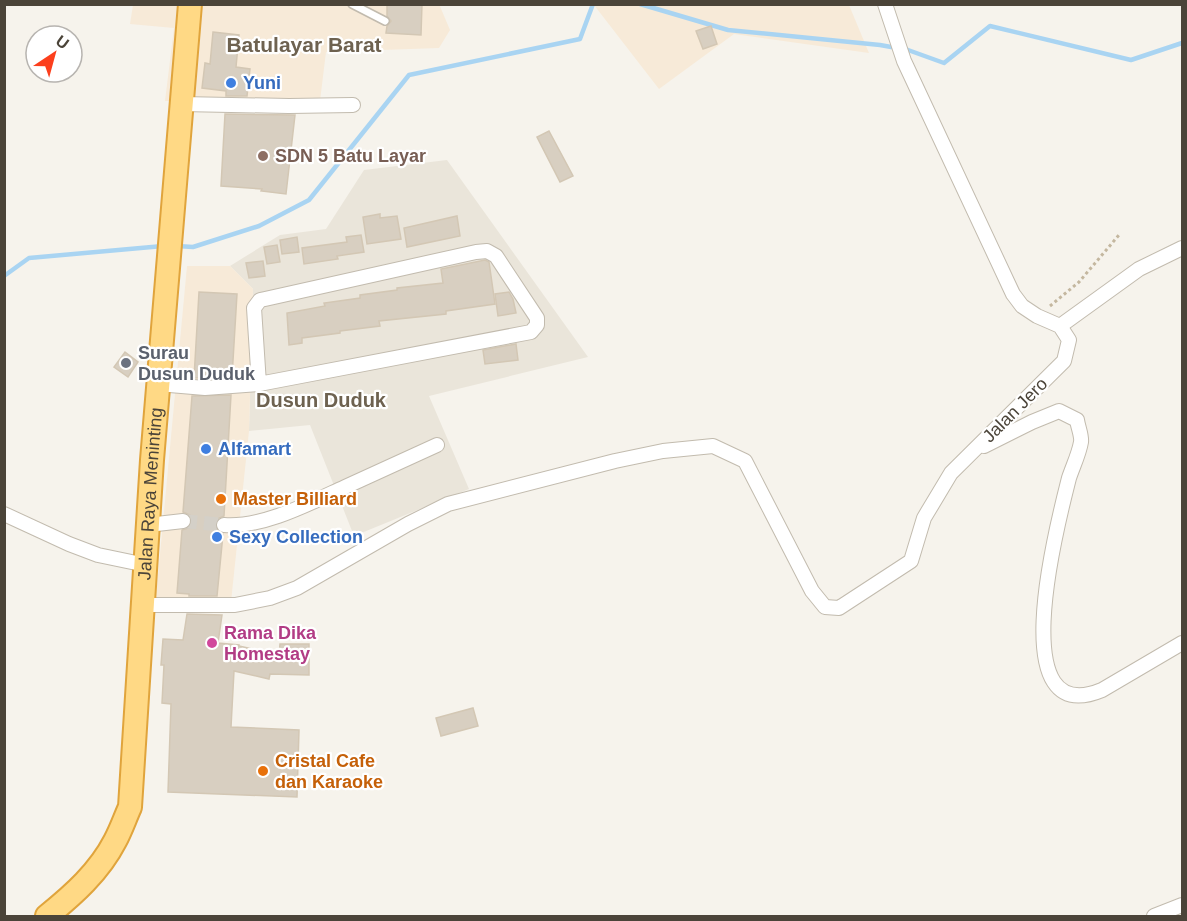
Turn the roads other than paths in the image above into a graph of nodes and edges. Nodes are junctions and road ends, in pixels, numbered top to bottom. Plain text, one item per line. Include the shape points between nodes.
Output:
1 (190, 4) edge
2 (352, 4) edge
3 (885, 4) edge
4 (385, 21) dead end
5 (181, 104) junction
6 (353, 105) dead end
7 (1182, 248) edge
8 (1060, 326) junction
9 (158, 384) junction
10 (259, 384) junction
11 (437, 445) dead end
12 (973, 451) junction
13 (4, 514) edge
14 (183, 521) tunnel mouth
15 (148, 525) junction
16 (224, 525) tunnel mouth
17 (146, 565) junction
18 (142, 604) junction
19 (1182, 643) edge
20 (1182, 905) edge
21 (47, 916) edge
22 (1154, 916) edge

1 - 5 highway, Jalan Raya Meninting
2 - 4 lane
3 - 8 street via 904,61 1013,294 1022,306
5 - 6 street
5 - 9 highway, Jalan Raya Meninting
7 - 8 street via 1139,269
8 - 12 street, Jalan Jero via 1069,340 1064,361
9 - 10 street via 205,388
9 - 15 highway, Jalan Raya Meninting
10 - 10 street via 531,332 537,318 496,256 487,251 260,300 254,308
11 - 16 street via 288,511 261,521
12 - 18 street via 951,473 924,518 911,561 839,608 825,607 812,591 745,461 713,446 615,461 448,504 297,588 270,598 235,605
12 - 19 street, Jalan Jero via 1059,411 1077,420 1081,441 1057,527 1045,596 1045,663 1053,683 1066,693 1089,696
13 - 17 street via 98,555
14 - 15 street
15 - 17 highway, Jalan Raya Meninting
17 - 18 highway, Jalan Raya Meninting
18 - 21 highway, Jalan Raya Meninting via 130,807 116,841 95,872
20 - 22 street

